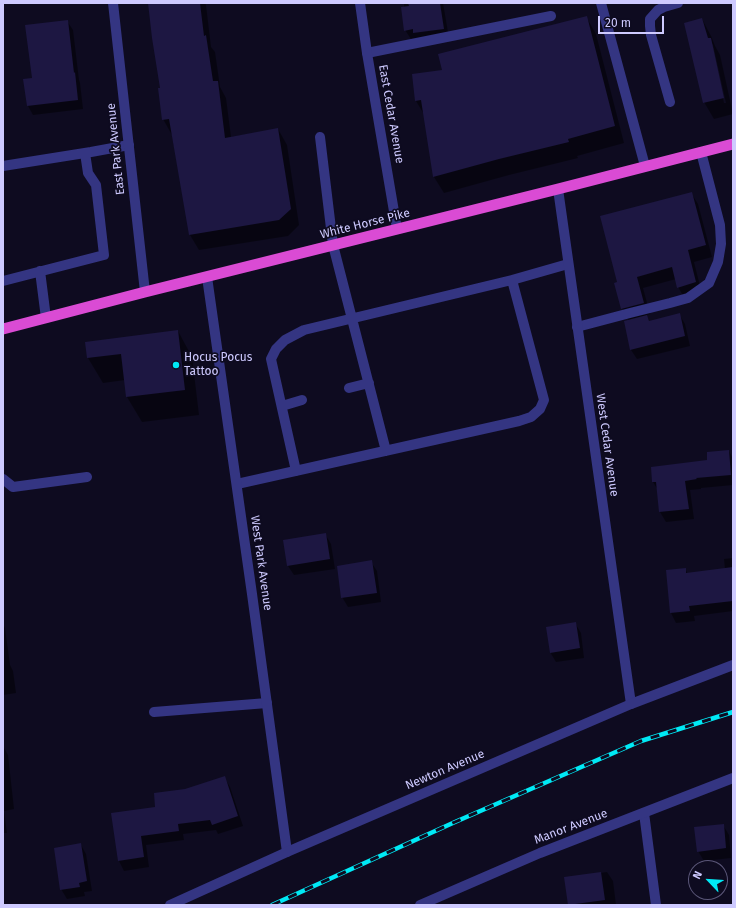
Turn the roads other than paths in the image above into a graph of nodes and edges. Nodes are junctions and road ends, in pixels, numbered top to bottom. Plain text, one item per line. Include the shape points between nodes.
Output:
1 (113, 3) edge
2 (360, 3) edge
3 (601, 3) edge
4 (678, 3) edge
5 (551, 16) dead end
6 (367, 53) junction
7 (670, 102) dead end
8 (320, 137) dead end
9 (733, 144) edge
10 (128, 145) junction
11 (701, 152) junction
12 (85, 153) junction
13 (3, 166) edge
14 (645, 166) junction
15 (558, 189) junction
16 (397, 229) junction
17 (333, 245) junction
18 (568, 264) junction
19 (40, 271) junction
20 (207, 277) junction
21 (512, 280) junction
22 (3, 281) edge
23 (145, 292) junction
24 (46, 318) junction
25 (353, 319) junction
26 (578, 327) junction
27 (3, 329) edge
28 (369, 383) junction
29 (349, 388) dead end
30 (302, 400) dead end
31 (282, 406) junction
32 (386, 451) junction
33 (296, 471) junction
34 (87, 477) dead end
35 (3, 479) edge
36 (237, 484) junction
37 (733, 665) edge
38 (267, 703) junction
39 (631, 704) junction
40 (154, 712) dead end
41 (733, 778) edge
42 (644, 813) junction
43 (287, 852) junction
44 (170, 905) edge
45 (420, 905) edge
46 (656, 905) edge

1 - 10 street, East Park Avenue
2 - 6 street, East Cedar Avenue
3 - 14 street
4 - 7 street via 658,10 650,19 651,35
5 - 6 street
6 - 16 street, East Cedar Avenue
8 - 17 street
9 - 11 highway, White Horse Pike
10 - 12 street
10 - 23 street, East Park Avenue
11 - 14 highway, White Horse Pike
11 - 26 street via 720,224 721,244 718,262 709,283 688,298
12 - 13 street
12 - 19 street via 88,173 96,185 104,255
14 - 15 highway, White Horse Pike
15 - 16 highway, White Horse Pike
15 - 18 street, West Cedar Avenue
16 - 17 highway, White Horse Pike
17 - 20 highway, White Horse Pike
17 - 25 street
18 - 21 street
18 - 26 street, West Cedar Avenue
19 - 22 street
19 - 24 street
20 - 23 highway, White Horse Pike
20 - 36 street, West Park Avenue
21 - 25 street
21 - 32 street via 544,400 540,410 520,421
23 - 24 highway, White Horse Pike
24 - 27 highway, White Horse Pike
25 - 28 street
25 - 31 street via 304,330 285,340 276,349 271,359
26 - 39 street, West Cedar Avenue
28 - 29 street
28 - 32 street
30 - 31 street
31 - 33 street
32 - 33 street
33 - 36 street
34 - 35 street via 12,488
36 - 38 street, West Park Avenue
37 - 39 street, Newton Avenue
38 - 40 street
38 - 43 street, West Park Avenue
39 - 43 street, Newton Avenue
41 - 42 street, Manor Avenue
42 - 45 street, Manor Avenue via 540,853
42 - 46 street
43 - 44 street, Newton Avenue

